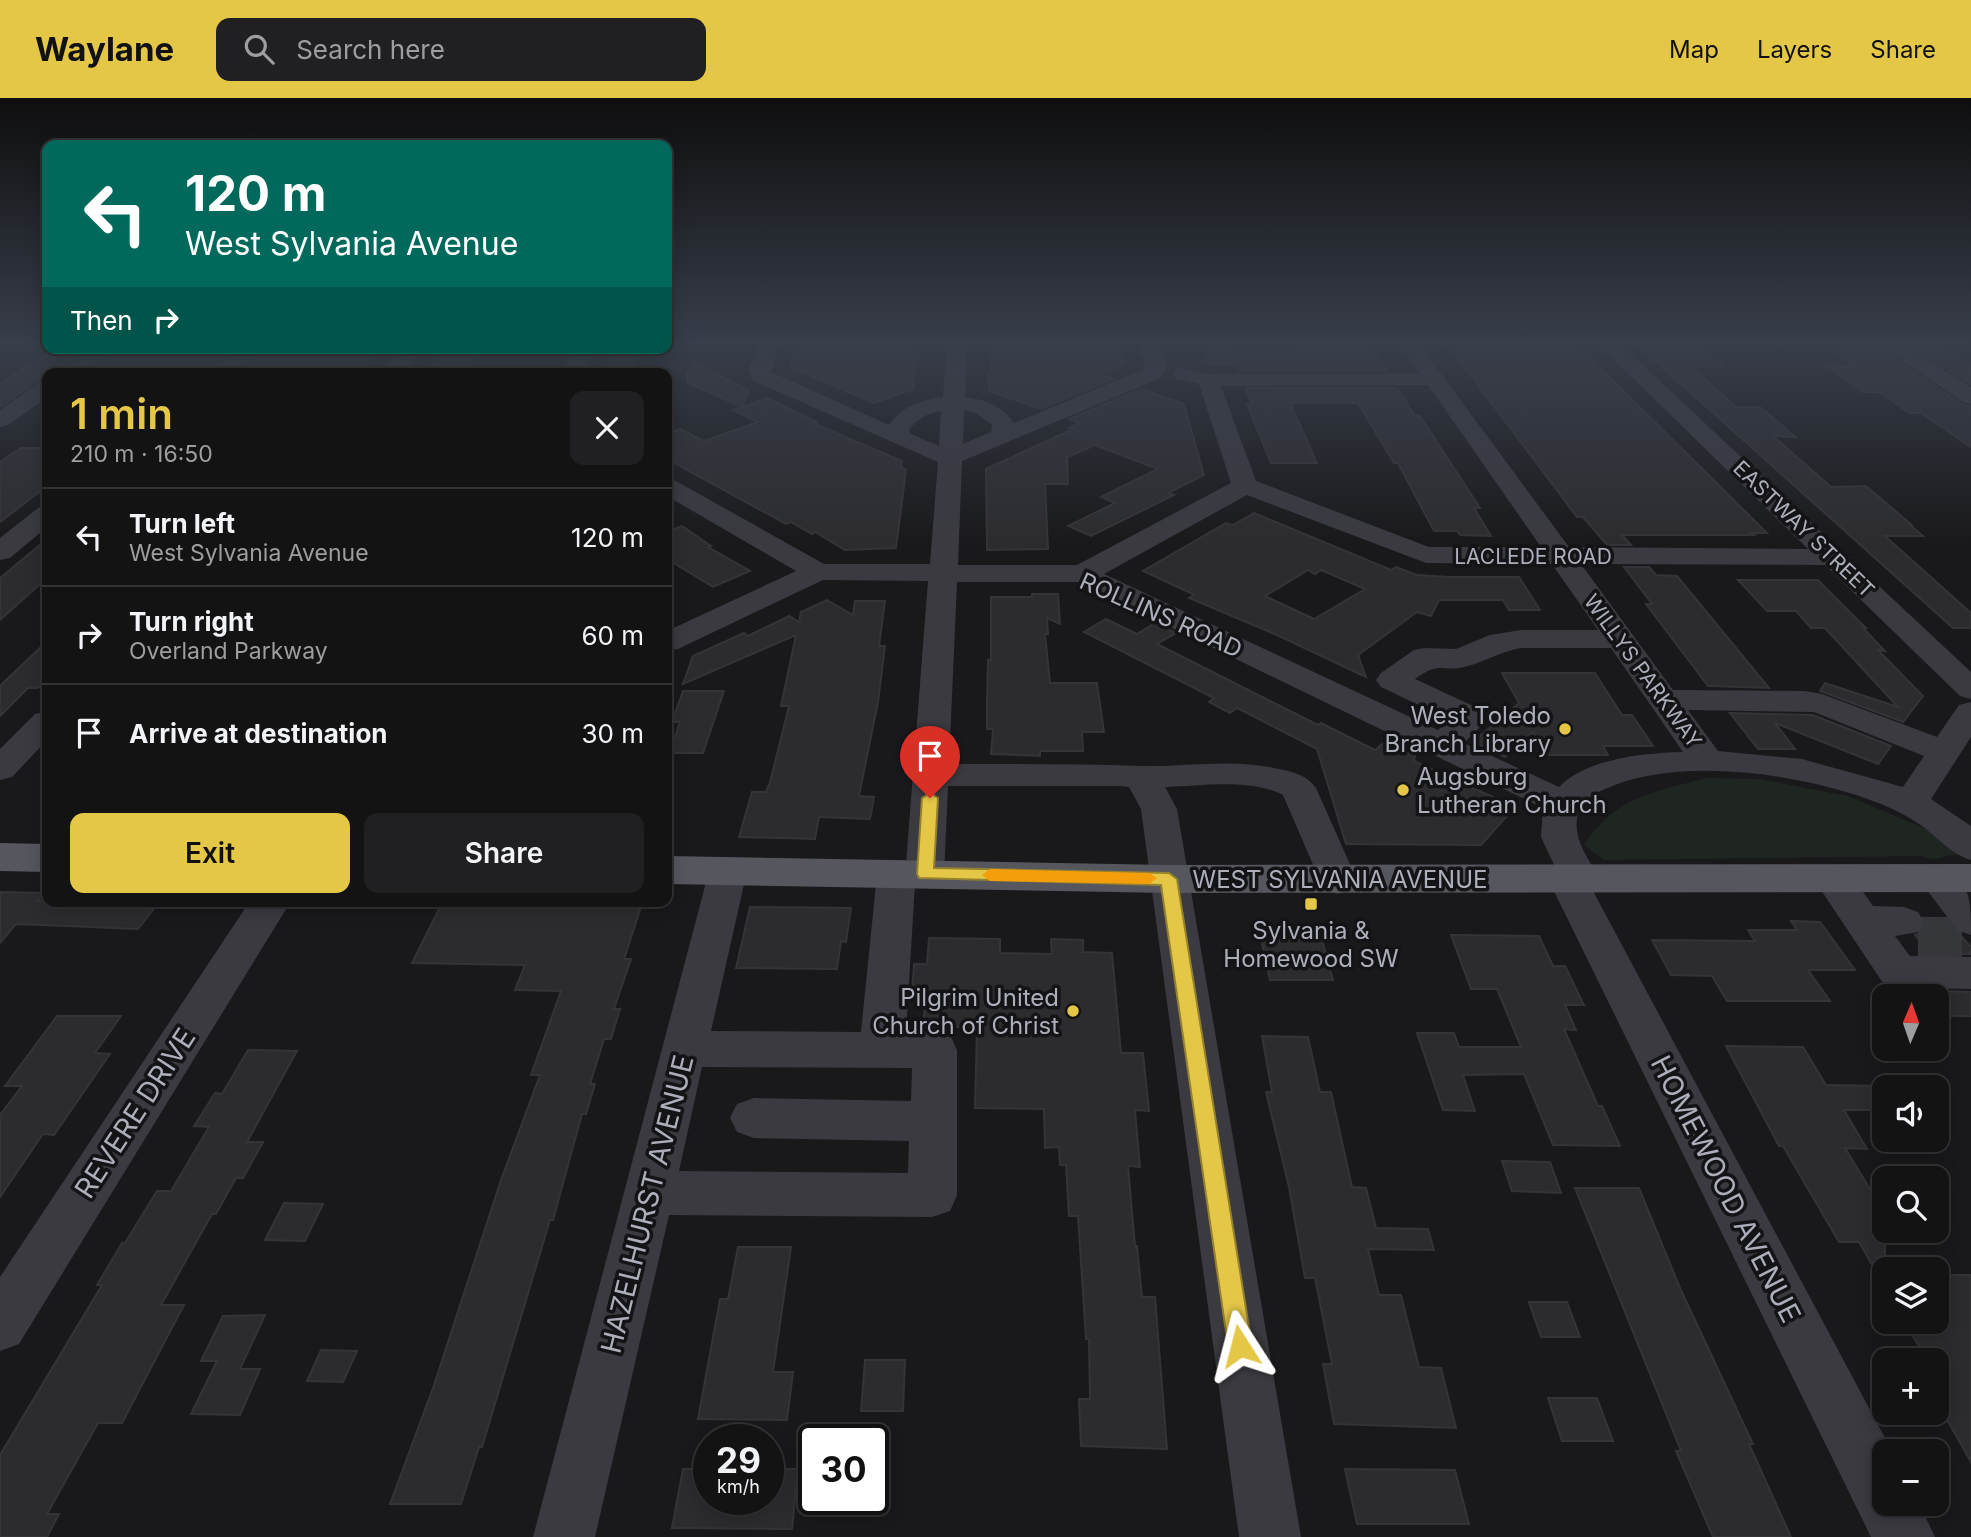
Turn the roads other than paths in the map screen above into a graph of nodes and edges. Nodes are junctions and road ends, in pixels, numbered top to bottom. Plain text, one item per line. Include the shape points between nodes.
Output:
1 (17, 408) edge
2 (834, 408) edge
3 (924, 408) edge
4 (954, 408) edge
5 (981, 408) edge
6 (1068, 408) edge
7 (1217, 408) edge
8 (1454, 408) edge
9 (1676, 408) edge
10 (0, 420) edge
11 (901, 438) junction
12 (1001, 438) junction
13 (949, 458) junction
14 (1245, 486) junction
15 (672, 489) edge
16 (42, 518) edge
17 (0, 552) edge
18 (1560, 556) junction
19 (1833, 557) junction
20 (818, 572) junction
21 (944, 573) junction
22 (1082, 575) junction
23 (1620, 639) junction
24 (672, 640) edge
25 (1971, 689) edge
26 (1663, 699) junction
27 (1971, 712) edge
28 (42, 726) edge
29 (1440, 746) junction
30 (1950, 760) edge
31 (1708, 762) junction
32 (0, 769) edge
33 (931, 775) junction
34 (1141, 777) junction
35 (1562, 803) junction
36 (1910, 803) junction
37 (1971, 847) edge
38 (0, 857) edge
39 (42, 858) edge
40 (672, 870) edge
41 (728, 871) junction
42 (910, 874) junction
43 (1832, 878) junction
44 (1954, 878) edge
45 (1169, 879) junction
46 (1574, 879) junction
47 (1338, 880) junction
48 (267, 907) edge
49 (1936, 933) edge
50 (686, 1049) junction
51 (882, 1050) junction
52 (754, 1118) dead end
53 (934, 1121) junction
54 (649, 1193) junction
55 (0, 1325) edge
56 (1872, 1474) edge
57 (1893, 1516) edge
58 (564, 1537) edge
59 (1270, 1537) edge
60 (1904, 1537) edge

1 - 10 street
2 - 11 street
3 - 11 street via 905,416 897,430
4 - 13 street
5 - 12 street via 997,414 1004,425
6 - 12 street
7 - 14 street
8 - 18 street, WILLYS PARKWAY
9 - 19 street, EASTWAY STREET
11 - 13 street
12 - 13 street
13 - 21 street
14 - 18 street, LACLEDE ROAD via 1426,555
14 - 22 street
15 - 20 street, ROLLINS ROAD
16 - 17 street
18 - 19 street, LACLEDE ROAD
18 - 23 street, WILLYS PARKWAY
19 - 25 street, EASTWAY STREET
20 - 21 street, ROLLINS ROAD
20 - 24 street
21 - 22 street, ROLLINS ROAD
21 - 33 street
22 - 29 street, ROLLINS ROAD
23 - 26 street, WILLYS PARKWAY
23 - 29 street via 1521,639 1460,659 1425,657 1392,680 1472,718
26 - 30 street via 1822,704
26 - 31 street, WILLYS PARKWAY
27 - 30 street
28 - 32 street
29 - 35 street, ROLLINS ROAD
30 - 36 street
31 - 35 street via 1600,776 1575,788
31 - 36 street via 1801,770
33 - 34 street
33 - 42 street
34 - 45 street via 1159,809
34 - 47 street via 1238,775 1289,780 1298,788
35 - 46 street, HOMEWOOD AVENUE via 1558,830
36 - 37 street via 1930,813
38 - 39 main road
40 - 41 main road, WEST SYLVANIA AVENUE
41 - 42 main road, WEST SYLVANIA AVENUE
41 - 50 street, HAZELHURST AVENUE
42 - 45 main road, WEST SYLVANIA AVENUE
42 - 51 street
43 - 44 main road, WEST SYLVANIA AVENUE
43 - 46 main road, WEST SYLVANIA AVENUE
43 - 49 street
44 - 49 street
45 - 47 main road, WEST SYLVANIA AVENUE
45 - 59 street
46 - 47 main road, WEST SYLVANIA AVENUE
46 - 56 street, HOMEWOOD AVENUE
48 - 55 street, REVERE DRIVE
50 - 51 street
50 - 54 street, HAZELHURST AVENUE
51 - 53 street via 935,1050
52 - 53 street
53 - 54 street via 932,1195
54 - 58 street, HAZELHURST AVENUE
57 - 60 street, HOMEWOOD AVENUE

